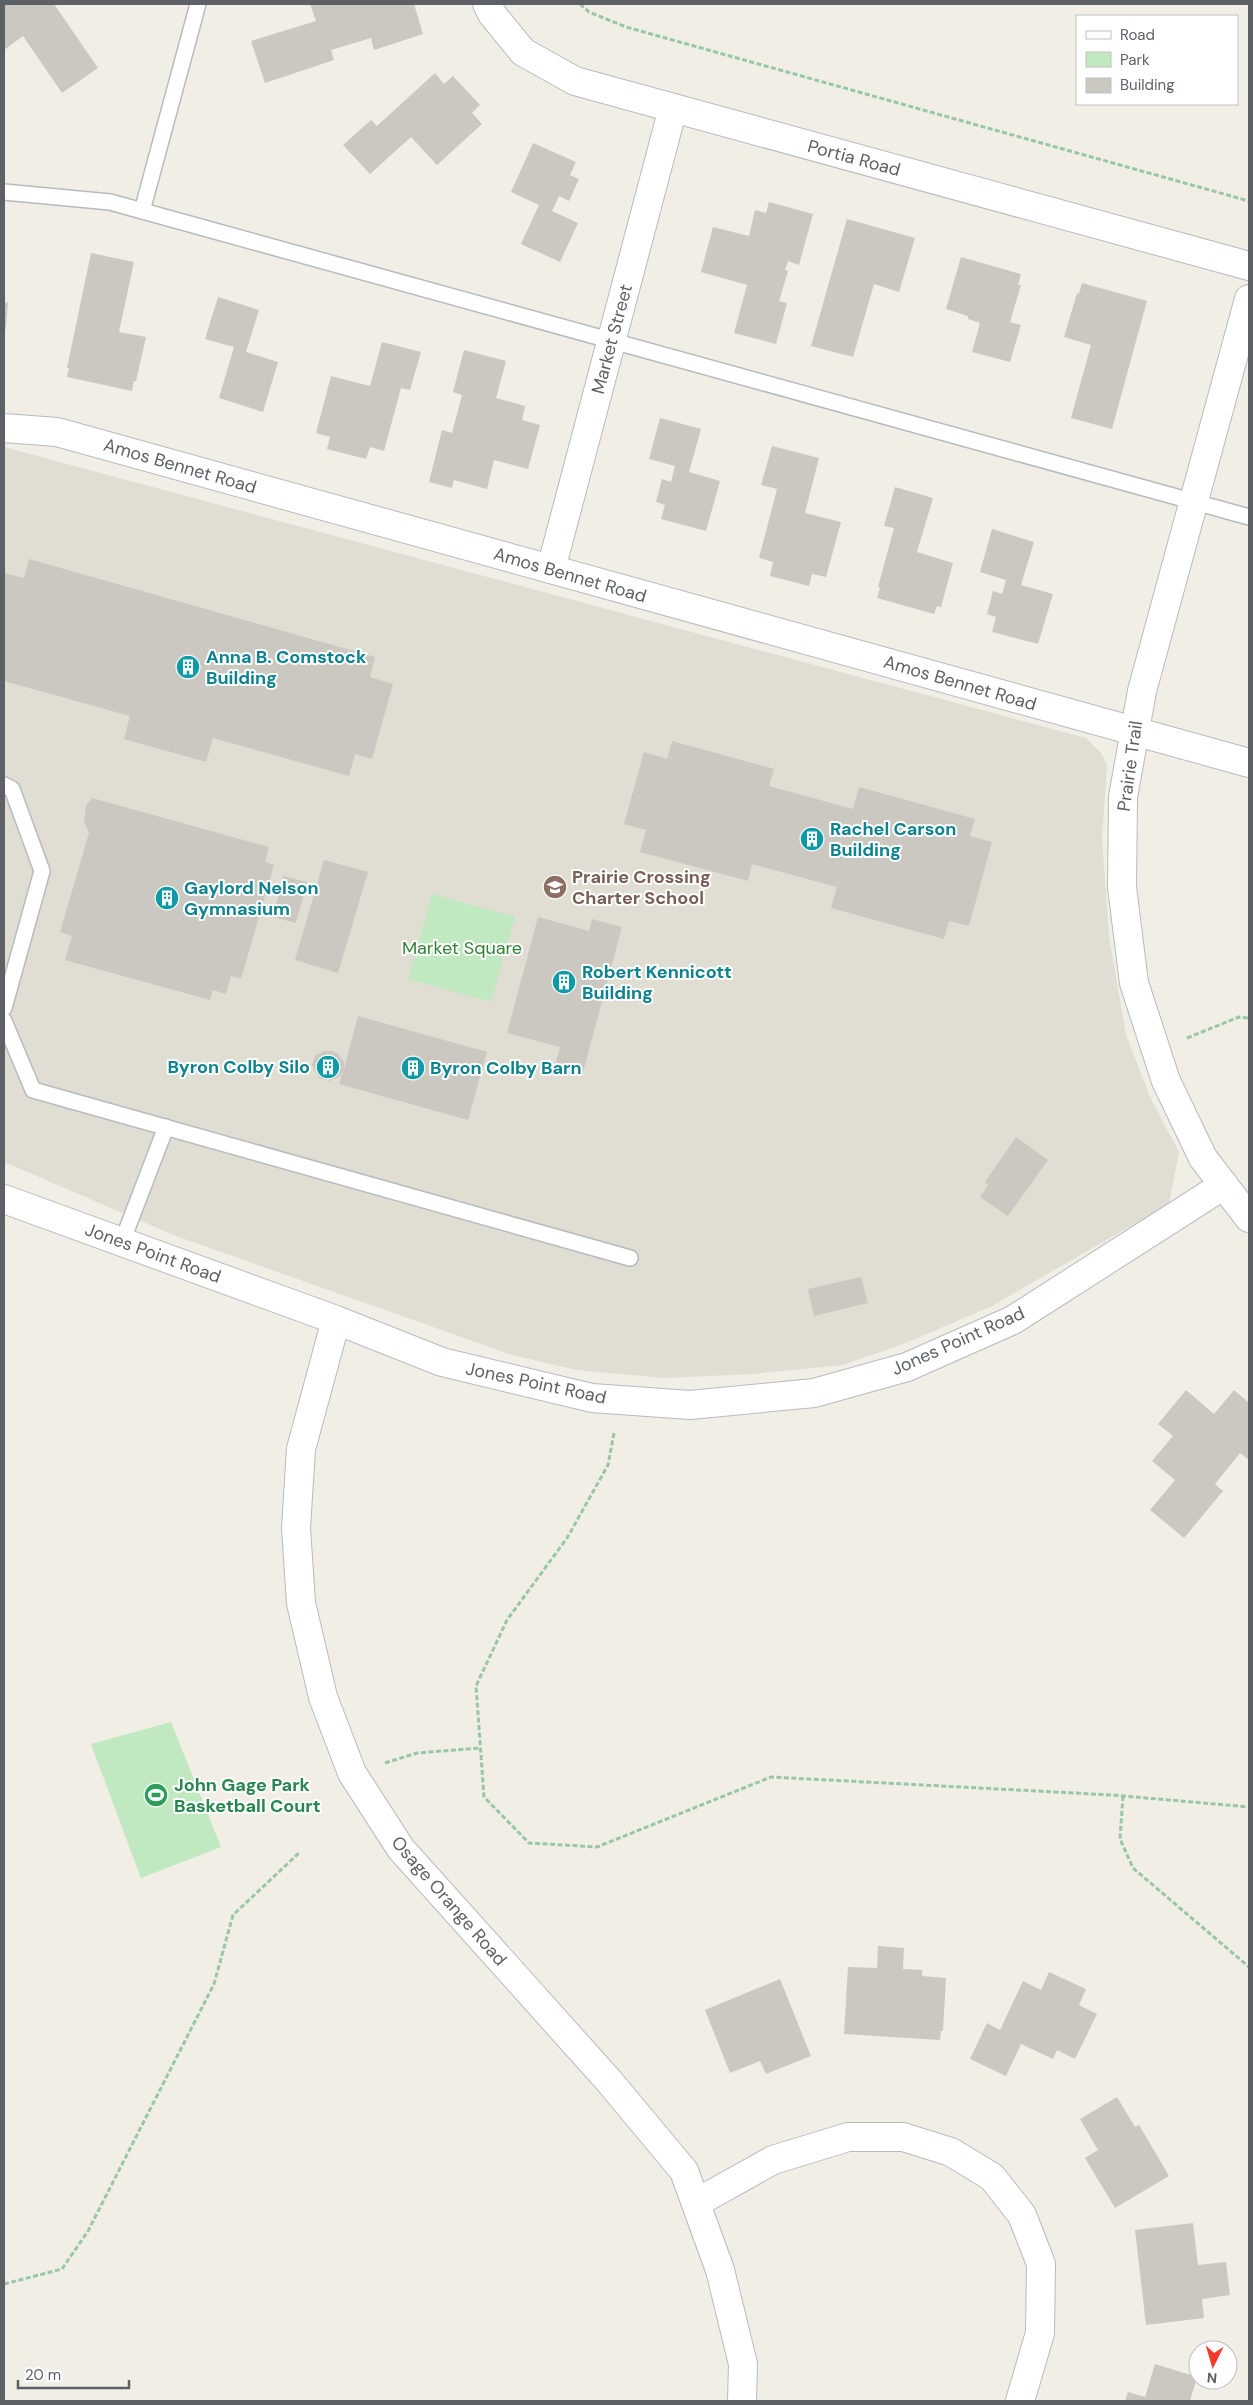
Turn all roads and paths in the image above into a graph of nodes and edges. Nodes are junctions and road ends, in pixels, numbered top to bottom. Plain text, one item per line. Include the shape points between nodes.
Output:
1 (198, 4) edge
2 (487, 4) edge
3 (580, 4) edge
4 (673, 108) junction
5 (4, 192) edge
6 (1249, 201) edge
7 (142, 211) junction
8 (1249, 266) edge
9 (1249, 299) edge
10 (612, 339) junction
11 (4, 428) edge
12 (1194, 502) junction
13 (1249, 517) edge
14 (551, 569) junction
15 (1135, 731) junction
16 (1249, 763) edge
17 (4, 785) edge
18 (4, 1008) edge
19 (1249, 1018) edge
20 (4, 1021) edge
21 (1156, 1051) junction
22 (166, 1127) junction
23 (1224, 1185) junction
24 (4, 1199) edge
25 (1249, 1218) edge
26 (122, 1242) junction
27 (630, 1258) dead end
28 (336, 1320) junction
29 (619, 1400) junction
30 (480, 1748) junction
31 (352, 1773) junction
32 (1124, 1796) junction
33 (1249, 1806) edge
34 (300, 1852) dead end
35 (1249, 1967) edge
36 (696, 2203) junction
37 (4, 2284) edge
38 (742, 2401) edge
39 (1020, 2401) edge

1 - 7 lane
2 - 4 street, Portia Road via 524,52 575,81
3 - 6 path via 589,12 626,27
4 - 8 street, Portia Road
4 - 10 street, Market Street
5 - 7 lane via 110,202
7 - 10 lane
9 - 12 street, Prairie Trail
10 - 12 lane
10 - 14 street, Market Street
11 - 14 street, Amos Bennet Road via 57,432
12 - 13 lane
12 - 15 street, Prairie Trail via 1142,691
14 - 15 street, Amos Bennet Road
15 - 16 street, Amos Bennet Road
15 - 21 street, Prairie Trail via 1123,797 1122,887 1134,983
17 - 18 lane via 12,789 42,871
19 - 21 path via 1239,1017
20 - 22 lane via 32,1090
21 - 23 street, Prairie Trail via 1166,1082 1203,1158
22 - 26 lane
22 - 27 lane
23 - 25 street, Prairie Trail
23 - 29 street, Jones Point Road via 1013,1320 907,1367 814,1393 690,1405
24 - 26 street, Jones Point Road
26 - 28 street, Jones Point Road
28 - 29 street, Jones Point Road via 442,1362 592,1398
28 - 31 street, Osage Orange Road via 301,1449 296,1528 301,1603 323,1697
29 - 30 path via 608,1465 567,1538 507,1620 476,1686
30 - 31 path via 417,1753
30 - 32 path via 484,1797 529,1843 596,1847 771,1777
31 - 36 street, Osage Orange Road via 401,1849 609,2081 684,2171
32 - 33 path
32 - 35 path via 1120,1839 1133,1868
34 - 37 path via 233,1914 214,1984 88,2231 62,2269
36 - 38 street, Osage Orange Road via 720,2270 743,2364
36 - 39 street via 773,2160 848,2136 903,2137 952,2152 992,2177 1022,2215 1041,2264 1040,2333

